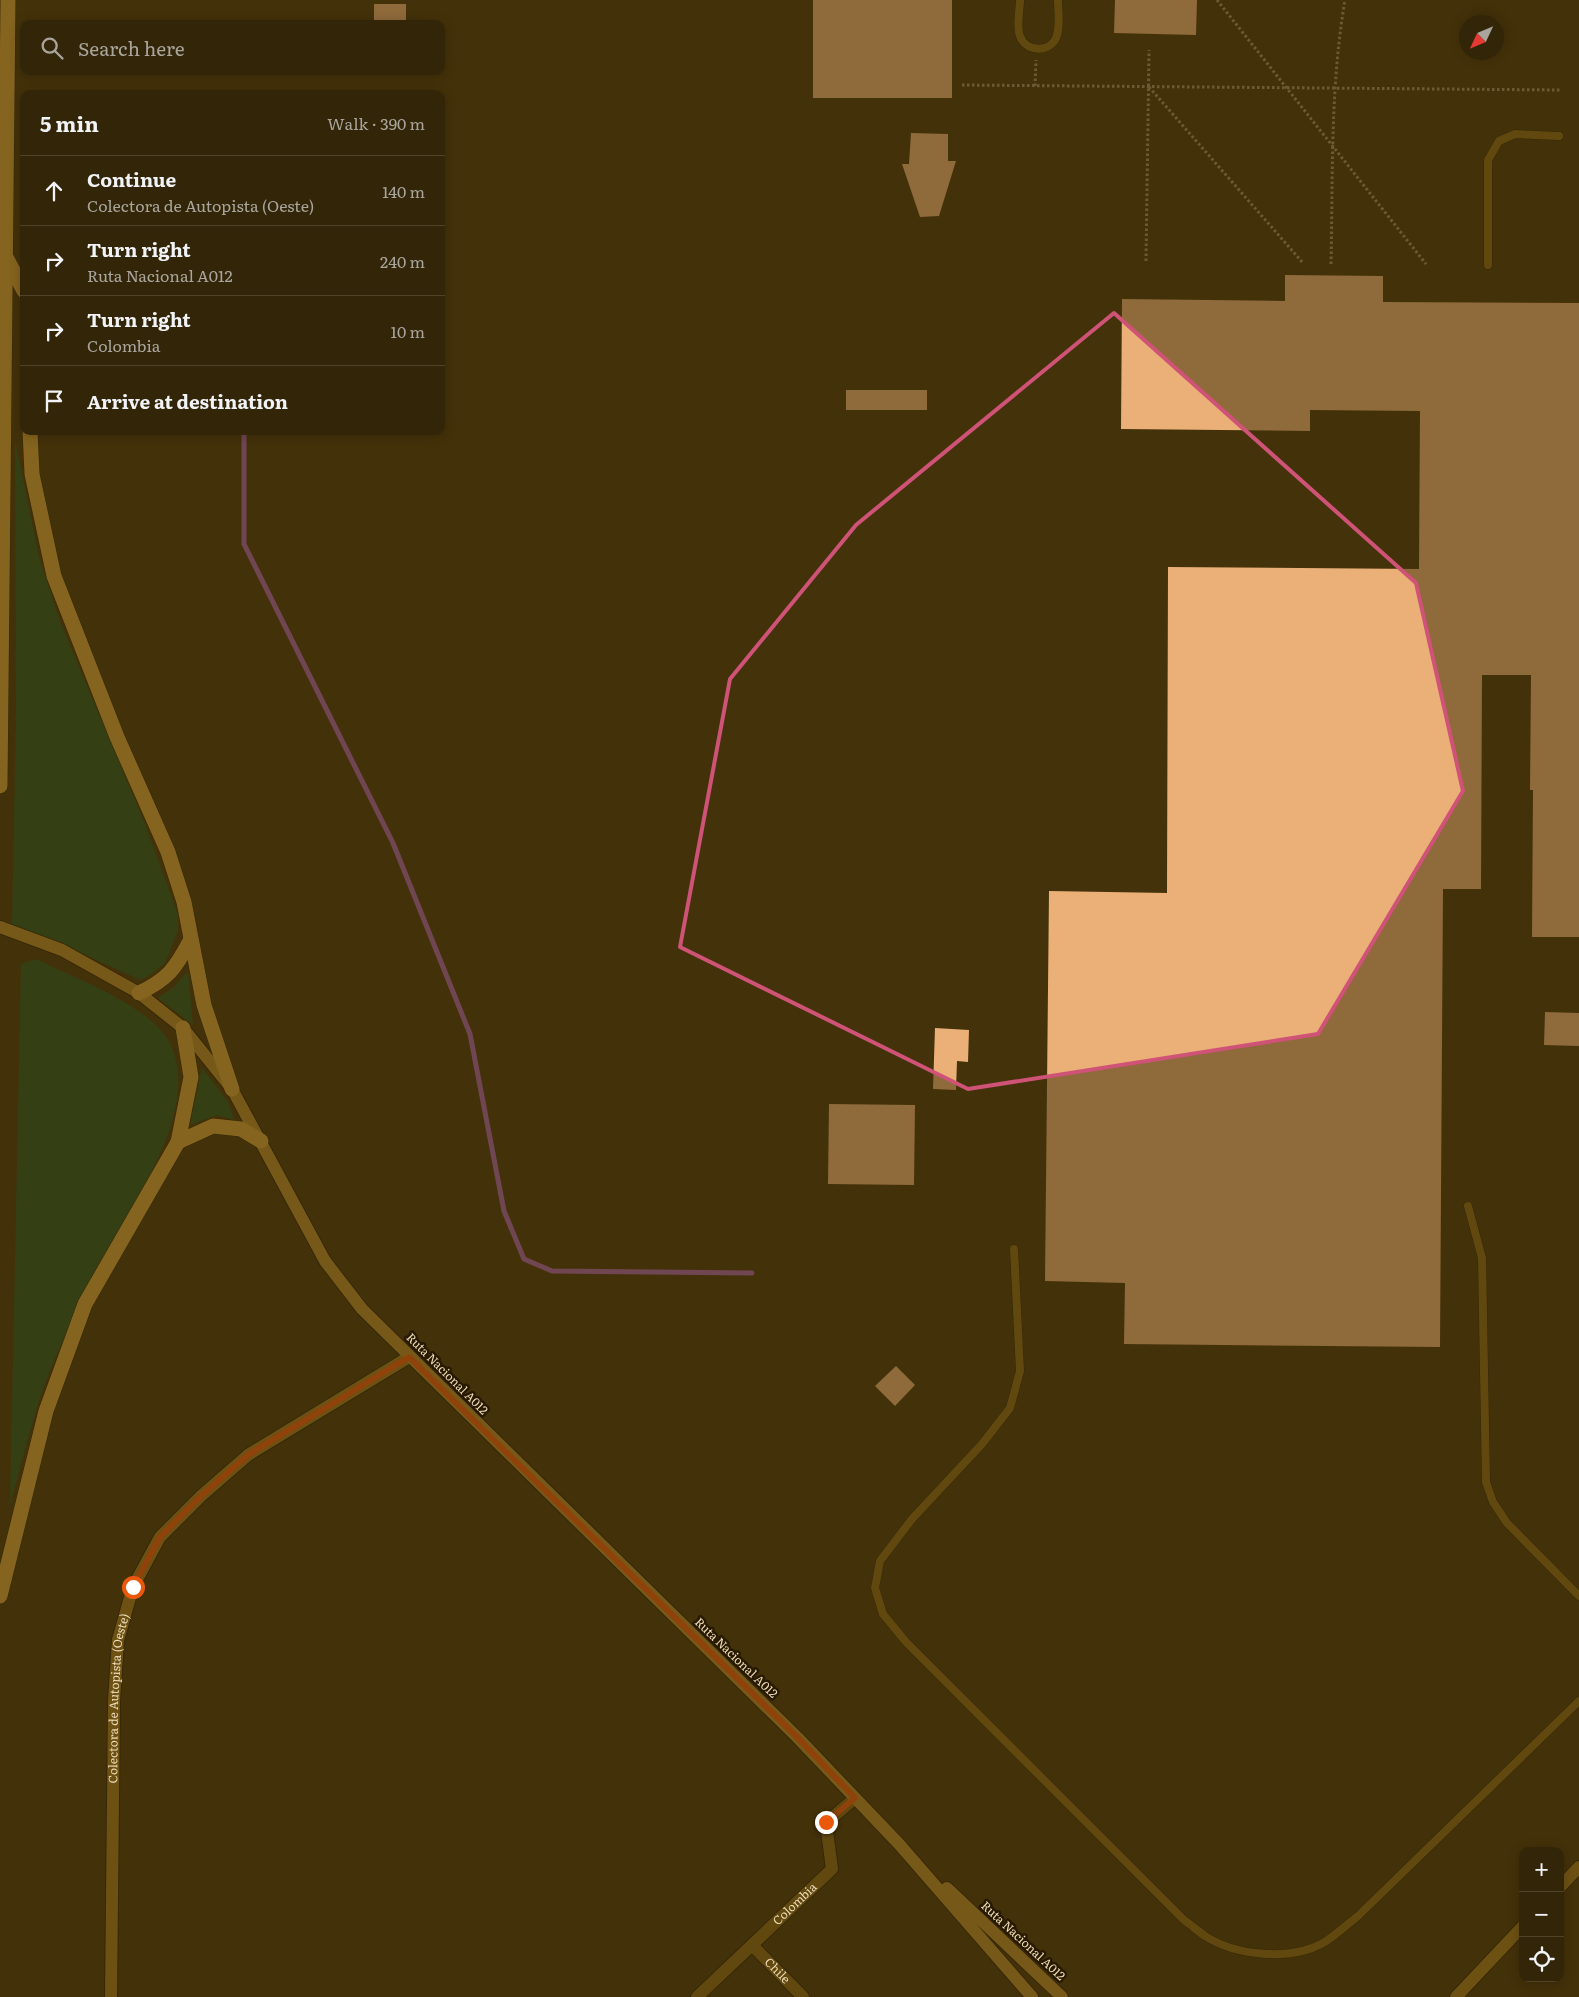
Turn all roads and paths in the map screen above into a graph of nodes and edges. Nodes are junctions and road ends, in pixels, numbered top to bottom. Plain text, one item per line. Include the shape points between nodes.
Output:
1 (8, 0) edge
2 (1020, 0) edge
3 (1058, 0) edge
4 (1217, 0) edge
5 (1344, 0) edge
6 (1036, 49) junction
7 (1149, 50) dead end
8 (962, 85) dead end
9 (1034, 86) junction
10 (1149, 86) junction
11 (1286, 88) junction
12 (1335, 88) junction
13 (1560, 90) dead end
14 (1560, 136) dead end
15 (1333, 148) junction
16 (5, 257) junction
17 (1146, 261) dead end
18 (1302, 263) dead end
19 (1331, 264) dead end
20 (1426, 264) dead end
21 (1488, 265) dead end
22 (20, 284) edge
23 (30, 435) edge
24 (0, 786) edge
25 (0, 927) edge
26 (190, 941) junction
27 (139, 993) junction
28 (183, 1028) junction
29 (232, 1089) junction
30 (261, 1141) junction
31 (178, 1142) junction
32 (1468, 1206) dead end
33 (1014, 1249) dead end
34 (409, 1357) junction
35 (0, 1596) edge
36 (1579, 1596) edge
37 (1579, 1700) edge
38 (855, 1798) junction
39 (899, 1844) junction
40 (1579, 1867) edge
41 (1564, 1883) edge
42 (1519, 1930) edge
43 (752, 1944) junction
44 (111, 1997) edge
45 (697, 1997) edge
46 (803, 1997) edge
47 (1032, 1997) edge
48 (1062, 1997) edge
49 (1456, 1997) edge

1 - 16 highway
2 - 6 lane via 1020,36 1026,45
3 - 6 lane via 1055,39 1047,47
4 - 11 path
5 - 12 path
6 - 9 path
7 - 10 path
8 - 9 path
9 - 10 path
10 - 11 path
10 - 17 path
10 - 18 path
11 - 12 path
11 - 15 path
12 - 13 path
12 - 15 path
14 - 21 lane via 1514,134 1499,141 1488,160
15 - 19 path
15 - 20 path
16 - 22 highway
16 - 24 highway
23 - 26 highway via 32,474 54,576 116,737 168,852 184,902
25 - 27 main road, Ruta Nacional A012 via 62,950
26 - 27 highway via 177,966 158,984
26 - 29 highway via 204,1006
27 - 28 main road, Ruta Nacional A012
28 - 29 main road, Ruta Nacional A012
28 - 31 highway via 191,1077
29 - 30 main road, Ruta Nacional A012
30 - 31 highway via 241,1129 213,1126
30 - 34 main road, Ruta Nacional A012 via 325,1261 362,1309
31 - 35 highway via 85,1304 46,1411
32 - 36 lane via 1482,1258 1486,1482 1493,1502 1507,1523
33 - 37 lane via 1020,1371 1010,1408 880,1561 876,1588 883,1614 906,1642 1184,1920 1206,1937 1266,1955 1295,1952 1323,1943 1357,1917
34 - 38 main road, Ruta Nacional A012 via 798,1738
34 - 44 main road, Colectora de Autopista (Oeste) via 248,1455 160,1537 133,1587 118,1640 114,1701
38 - 39 main road, Ruta Nacional A012
38 - 43 street, Colombia via 826,1822 832,1869
39 - 47 main road, Ruta Nacional A012
39 - 48 main road, Ruta Nacional A012
40 - 41 main road
42 - 49 main road
43 - 45 street, Colombia
43 - 46 street, Chile

